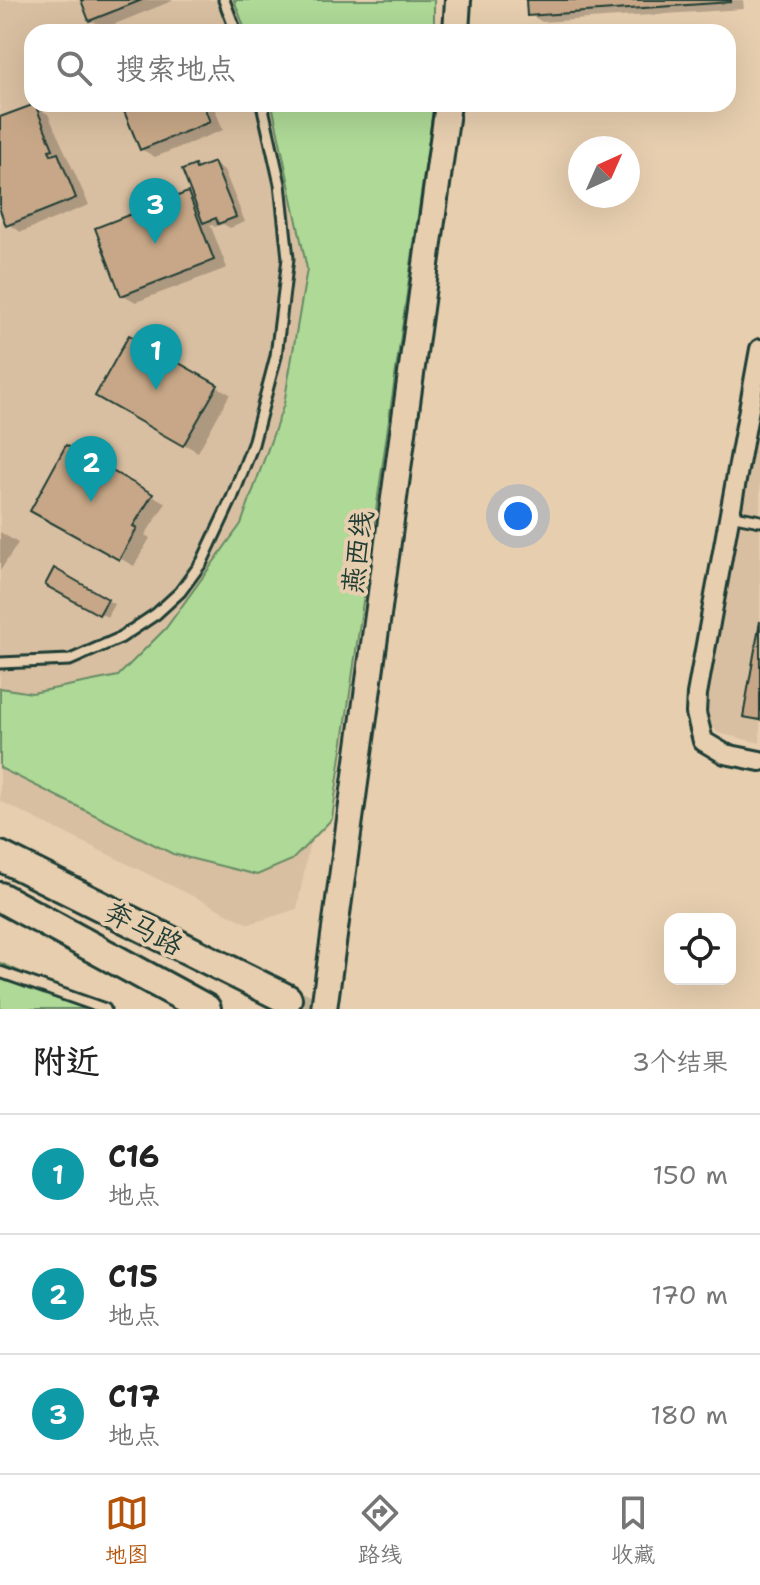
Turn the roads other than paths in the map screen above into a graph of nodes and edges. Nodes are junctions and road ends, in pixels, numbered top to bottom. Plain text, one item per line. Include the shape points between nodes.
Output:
1 (224, 0) edge
2 (458, 0) edge
3 (233, 24) edge
4 (456, 24) edge
5 (264, 112) edge
6 (447, 112) edge
7 (760, 349) edge
8 (730, 515) junction
9 (760, 521) edge
10 (0, 663) edge
11 (760, 761) edge
12 (0, 856) edge
13 (0, 897) edge
14 (0, 972) edge
15 (287, 999) tunnel mouth
16 (105, 1009) edge
17 (206, 1009) edge
18 (324, 1009) edge

1 - 3 lane
2 - 4 main road
5 - 10 lane via 280,184 288,258 283,312 253,444 202,562 180,592 120,638 70,660
6 - 18 main road, 燕西线
7 - 8 street
8 - 9 lane
8 - 11 street via 696,713 703,741 725,754
12 - 15 main road, 奔马路
13 - 17 main road, 奔马路
14 - 16 lane

